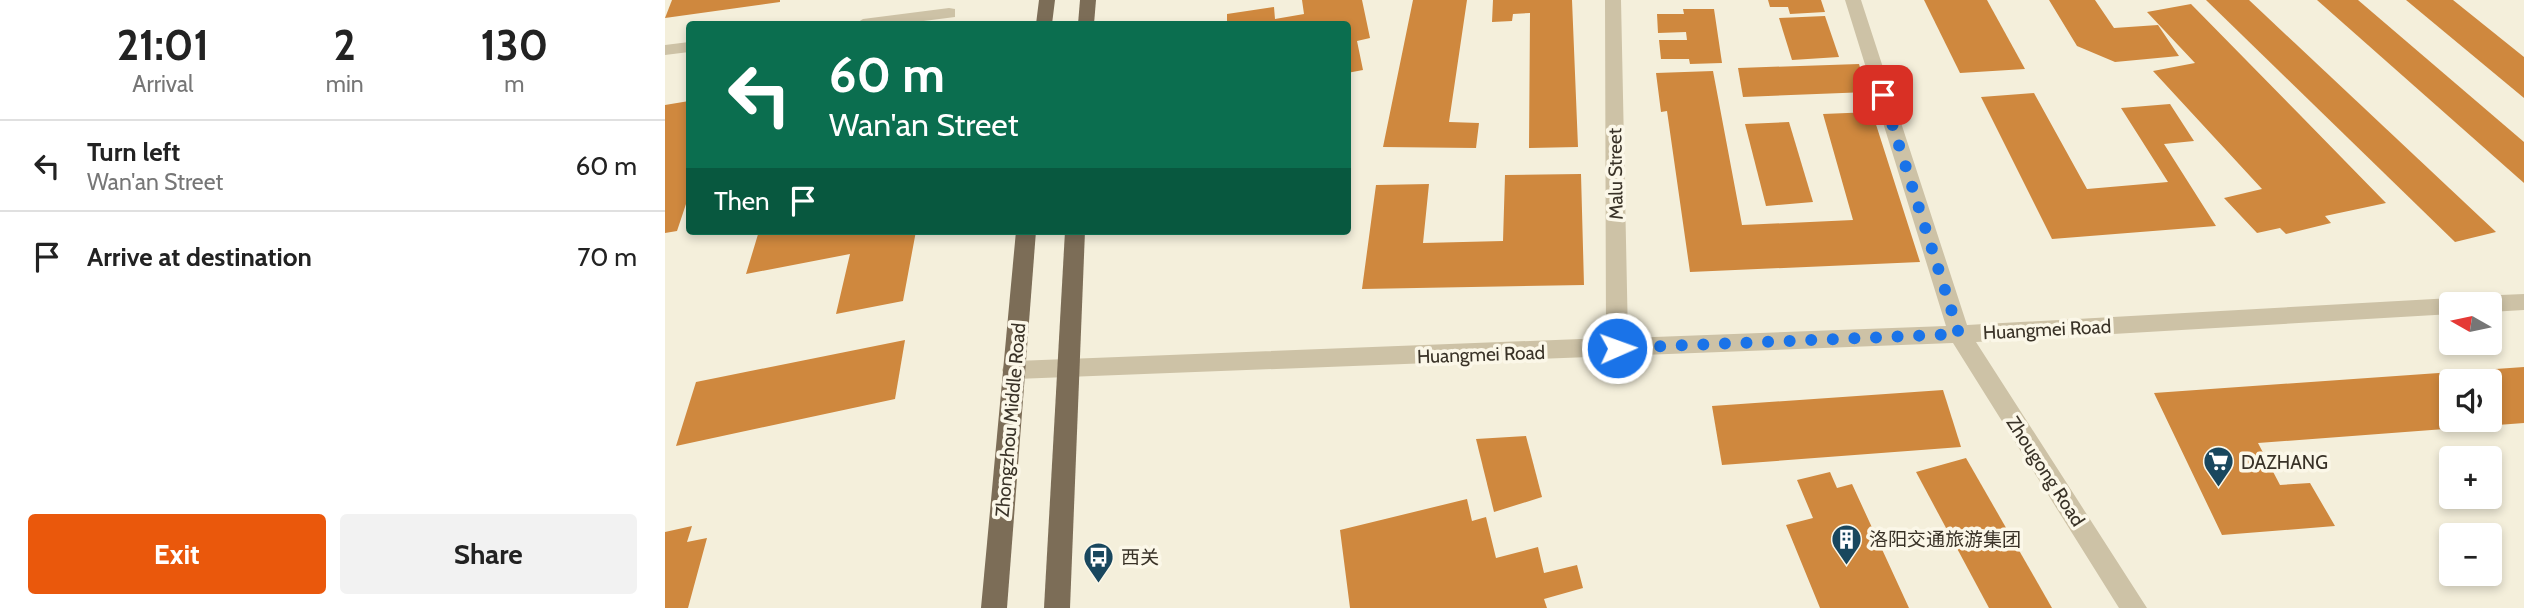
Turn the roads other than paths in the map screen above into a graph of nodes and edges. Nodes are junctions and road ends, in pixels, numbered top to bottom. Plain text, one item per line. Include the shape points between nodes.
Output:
1 (1047, 0) edge
2 (1088, 0) edge
3 (1613, 0) edge
4 (1853, 0) edge
5 (949, 13) dead end
6 (886, 21) edge
7 (1044, 21) edge
8 (1086, 21) edge
9 (686, 47) edge
10 (665, 50) edge
11 (1026, 235) edge
12 (1075, 235) edge
13 (2524, 302) edge
14 (2503, 303) edge
15 (2439, 307) edge
16 (1959, 334) junction
17 (1617, 348) junction
18 (1069, 369) junction
19 (1013, 370) junction
20 (994, 608) edge
21 (1057, 608) edge
22 (2134, 608) edge

1 - 7 main road
2 - 8 main road
3 - 17 street, Malu Street
4 - 16 street, Zhougong Road
5 - 6 street
9 - 10 street
11 - 19 main road, Zhongzhou Middle Road
12 - 18 main road
13 - 14 street
15 - 16 street, Huangmei Road
16 - 17 street, Huangmei Road
16 - 22 street, Zhougong Road
17 - 18 street, Huangmei Road
18 - 19 street, Huangmei Road
18 - 21 main road
19 - 20 main road, Zhongzhou Middle Road

